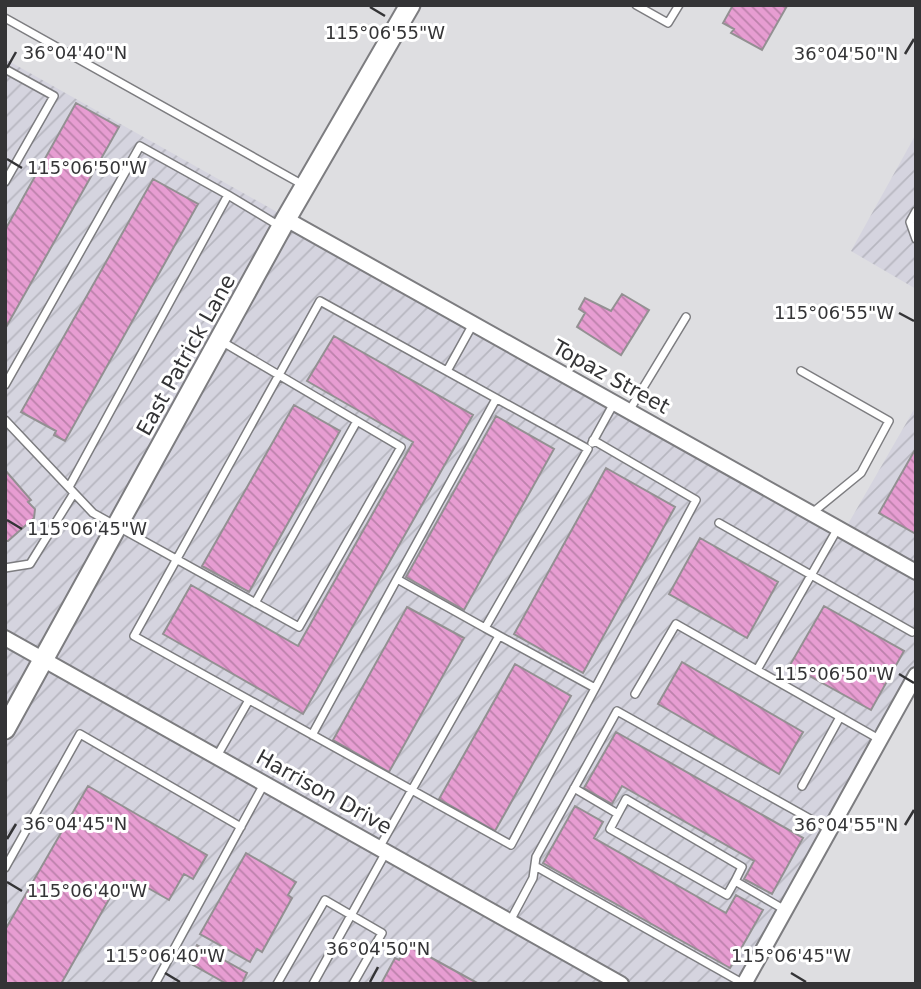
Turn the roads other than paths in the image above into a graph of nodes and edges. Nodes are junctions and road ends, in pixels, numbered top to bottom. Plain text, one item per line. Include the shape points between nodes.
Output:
1 (410, 5) edge
2 (636, 5) edge
3 (679, 5) edge
4 (5, 18) edge
5 (5, 69) edge
6 (5, 181) edge
7 (306, 186) junction
8 (228, 195) junction
9 (916, 211) edge
10 (284, 223) junction
11 (916, 239) edge
12 (686, 317) dead end
13 (473, 324) junction
14 (221, 341) junction
15 (447, 371) junction
16 (801, 371) dead end
17 (279, 375) junction
18 (5, 385) edge
19 (496, 399) junction
20 (614, 403) junction
21 (629, 411) junction
22 (5, 420) edge
23 (357, 421) junction
24 (593, 440) junction
25 (588, 450) junction
26 (71, 490) junction
27 (811, 514) junction
28 (719, 523) dead end
29 (117, 527) junction
30 (838, 528) junction
31 (176, 559) junction
32 (5, 568) edge
33 (916, 572) edge
34 (811, 575) junction
35 (397, 579) junction
36 (255, 603) junction
37 (485, 628) junction
38 (912, 632) dead end
39 (499, 636) junction
40 (5, 638) edge
41 (45, 659) junction
42 (757, 670) junction
43 (916, 675) edge
44 (595, 688) junction
45 (635, 694) dead end
46 (249, 699) junction
47 (840, 717) junction
48 (5, 729) edge
49 (312, 734) junction
50 (879, 739) junction
51 (217, 756) junction
52 (265, 783) junction
53 (802, 786) dead end
54 (574, 788) junction
55 (411, 790) junction
56 (618, 814) junction
57 (241, 827) junction
58 (830, 830) junction
59 (383, 850) junction
60 (534, 866) junction
61 (5, 868) edge
62 (735, 881) junction
63 (785, 910) junction
64 (351, 916) junction
65 (510, 922) junction
66 (602, 979) edge
67 (155, 984) edge
68 (277, 984) edge
69 (313, 984) edge
70 (353, 984) edge
71 (621, 984) edge
72 (744, 984) edge

1 - 7 main road, East Patrick Lane
2 - 3 lane via 668,23
4 - 7 lane
5 - 6 lane via 54,96
7 - 10 main road, East Patrick Lane
8 - 10 lane
8 - 18 lane via 140,146
8 - 26 lane
9 - 11 lane via 910,222
10 - 13 street, Topaz Street
10 - 14 main road, East Patrick Lane
12 - 21 lane
13 - 15 lane
13 - 20 street, Topaz Street
14 - 17 lane
14 - 29 main road, East Patrick Lane
15 - 17 lane via 320,301
15 - 19 lane
16 - 27 lane via 889,421 860,473
17 - 23 lane
17 - 31 lane
19 - 25 lane
19 - 35 lane
20 - 21 street, Topaz Street
20 - 24 lane
21 - 27 street, Topaz Street
22 - 26 lane
23 - 36 lane
23 - 36 lane via 401,447 299,627
24 - 25 lane
24 - 44 lane via 696,500
25 - 37 lane
26 - 29 lane via 93,513
26 - 32 lane via 30,564
27 - 30 street, Topaz Street
28 - 34 lane
29 - 31 lane
29 - 41 main road, East Patrick Lane
30 - 33 street, Topaz Street
30 - 34 lane
31 - 36 lane
31 - 46 lane via 134,636
34 - 38 lane
34 - 42 lane
35 - 37 lane
35 - 49 lane
37 - 39 lane
39 - 44 lane
39 - 55 lane
40 - 41 street, Harrison Drive
41 - 48 main road, East Patrick Lane
41 - 51 street, Harrison Drive
42 - 45 lane via 677,624
42 - 47 lane
43 - 50 street
44 - 55 lane via 510,845
46 - 49 lane
46 - 51 lane
47 - 50 lane
47 - 53 lane
49 - 55 lane
50 - 58 street
51 - 52 street, Harrison Drive
52 - 57 lane
52 - 59 street, Harrison Drive
54 - 56 lane
54 - 58 lane via 617,711
54 - 60 lane
55 - 59 lane
56 - 62 lane via 626,799 742,867
56 - 62 lane via 610,829 727,895
57 - 61 lane via 80,734
57 - 67 lane
58 - 63 street
59 - 64 lane
59 - 65 street, Harrison Drive
60 - 65 lane via 533,878
60 - 72 lane
62 - 63 lane
63 - 72 street
64 - 68 lane via 325,900
64 - 69 lane
64 - 70 lane via 382,933
65 - 66 street, Harrison Drive
66 - 71 street, Harrison Drive

